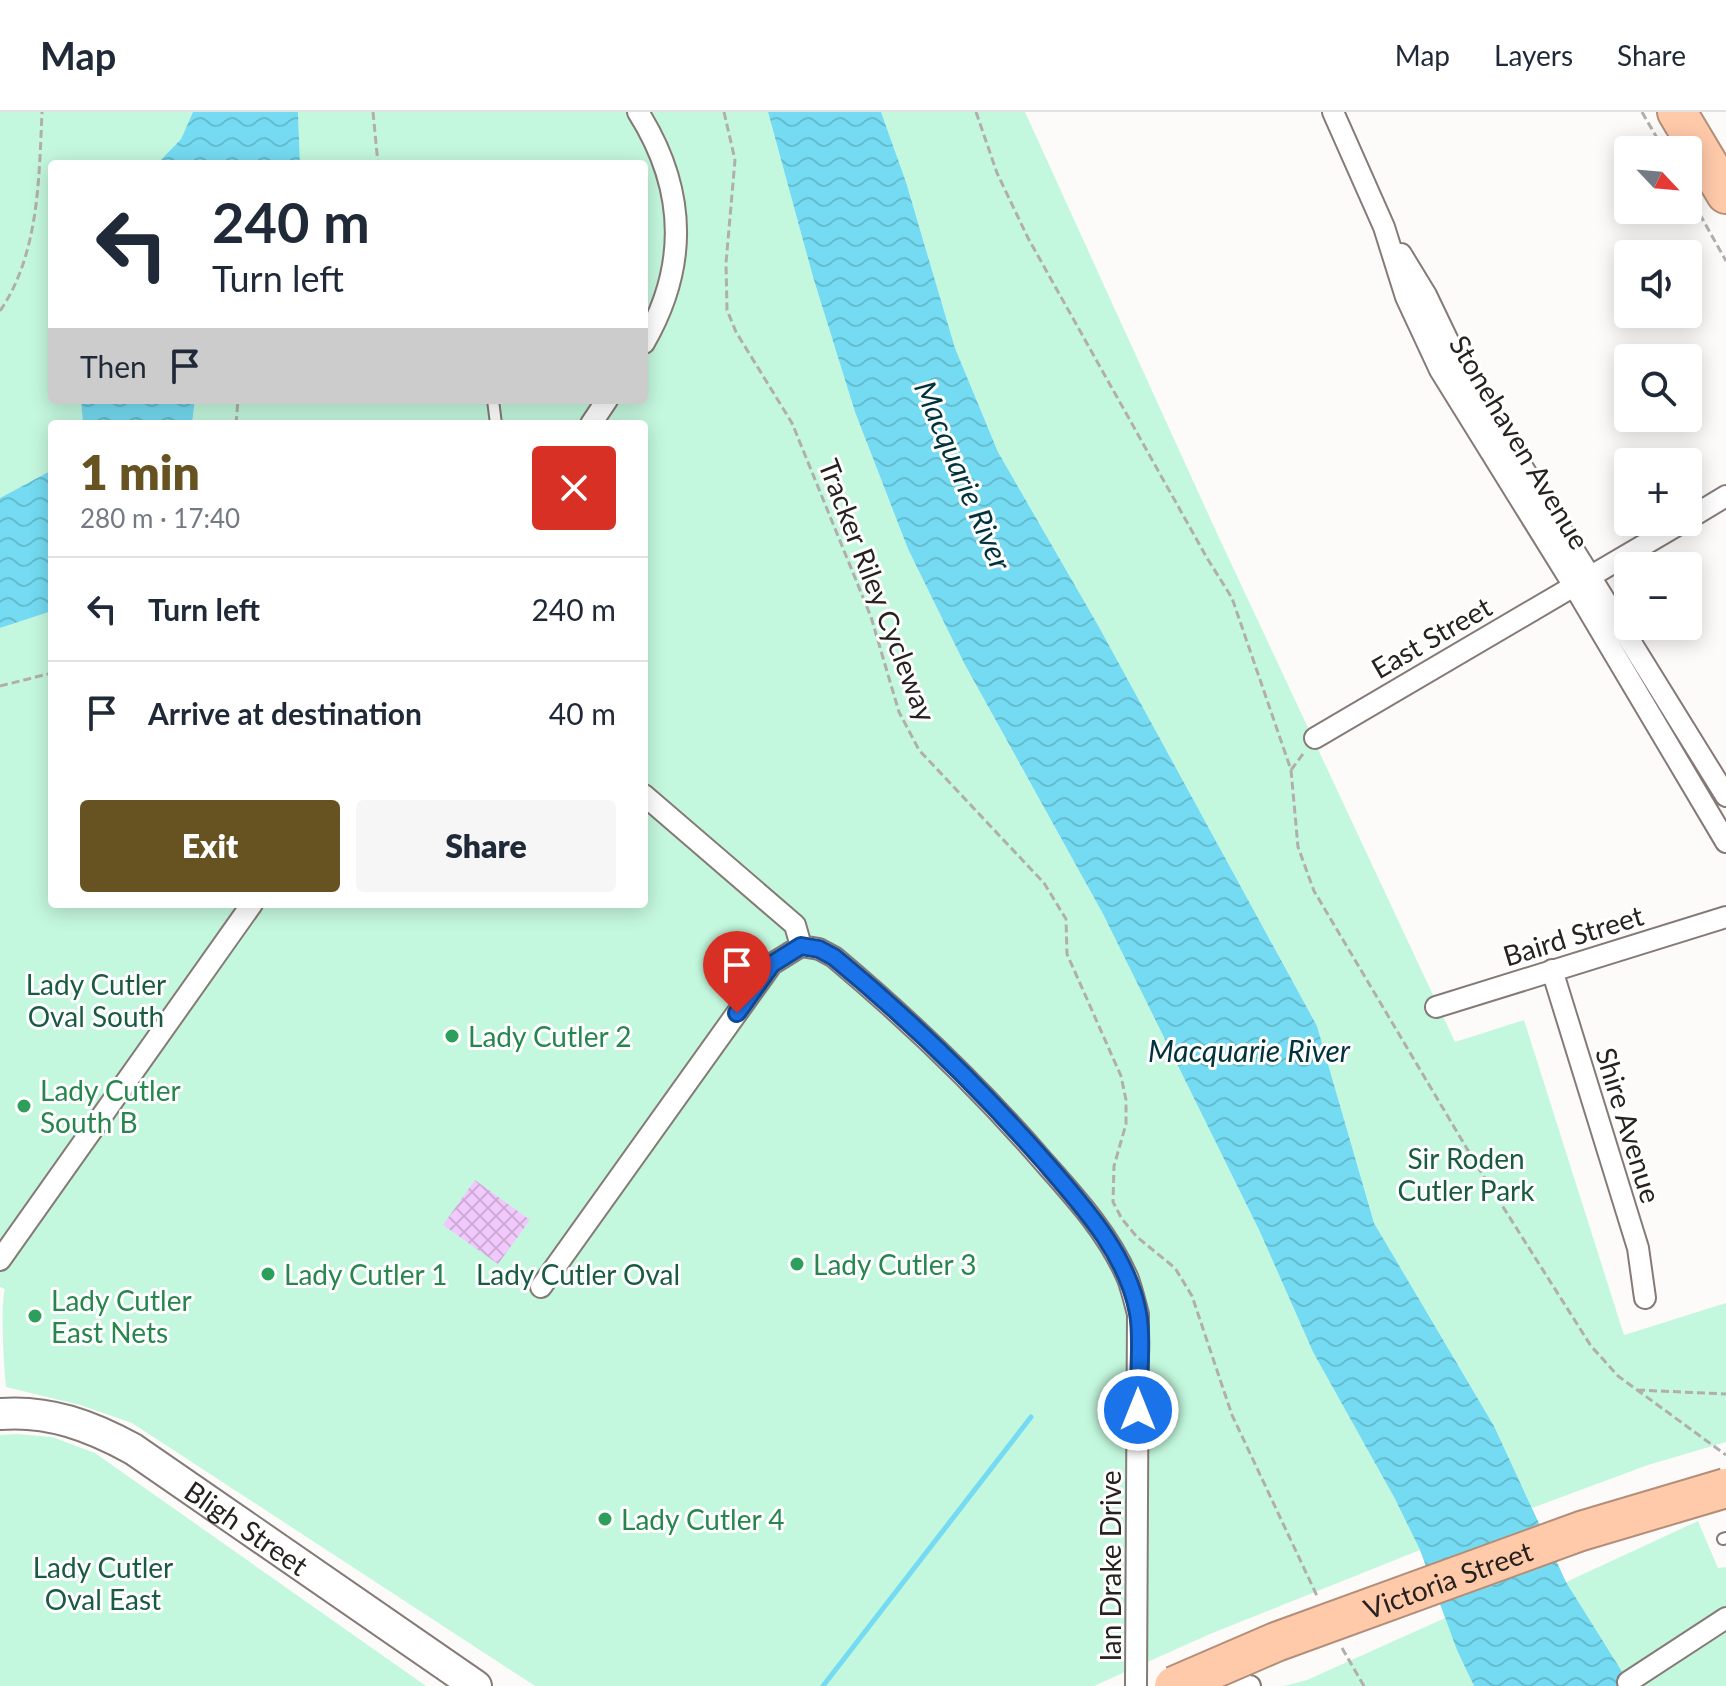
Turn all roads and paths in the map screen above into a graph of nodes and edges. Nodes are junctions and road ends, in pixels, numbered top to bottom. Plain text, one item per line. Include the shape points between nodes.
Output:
1 (42, 112) edge
2 (373, 112) edge
3 (638, 112) edge
4 (724, 112) edge
5 (976, 112) edge
6 (1333, 112) edge
7 (1642, 112) edge
8 (1677, 112) edge
9 (1656, 136) edge
10 (378, 160) edge
11 (1726, 194) edge
12 (1702, 218) edge
13 (1726, 261) edge
14 (0, 311) edge
15 (648, 334) edge
16 (1726, 496) edge
17 (1702, 511) edge
18 (1659, 536) edge
19 (1583, 581) junction
20 (48, 674) edge
21 (0, 686) edge
22 (1315, 738) dead end
23 (1726, 796) edge
24 (648, 798) edge
25 (1726, 842) edge
26 (249, 908) edge
27 (1726, 917) edge
28 (801, 946) junction
29 (1552, 970) junction
30 (1436, 1007) dead end
31 (0, 1260) edge
32 (541, 1287) dead end
33 (1645, 1298) dead end
34 (1637, 1390) junction
35 (1726, 1394) edge
36 (0, 1414) edge
37 (1726, 1455) edge
38 (1726, 1488) edge
39 (1322, 1606) dead end
40 (1726, 1618) edge
41 (1342, 1647) dead end
42 (1628, 1682) dead end
43 (476, 1686) edge
44 (1136, 1686) edge
45 (1174, 1686) edge
46 (1231, 1686) edge
47 (1250, 1686) edge
48 (1364, 1686) edge

1 - 14 path via 35,216 21,271
2 - 10 path
3 - 15 street via 661,158 676,211 673,270
4 - 39 path, Tracker Riley Cycleway via 735,160 727,310 792,423 871,617 899,712 919,750 1044,883 1066,919 1067,954 1121,1076 1126,1100 1113,1202 1137,1237 1175,1268 1192,1296 1232,1415
5 - 34 path via 1028,238 1232,598 1291,770 1298,847 1314,891 1591,1346
6 - 19 street, Stonehaven Avenue via 1440,370
7 - 9 path
8 - 11 highway
12 - 13 path
16 - 17 street
18 - 19 street, East Street
19 - 22 street, East Street
19 - 23 street, Stonehaven Avenue
19 - 25 street, Stonehaven Avenue
20 - 21 path
24 - 28 street via 795,925
26 - 31 street
27 - 29 street, Baird Street
28 - 32 street via 772,964
28 - 44 street, Ian Drake Drive via 819,949 852,972 1009,1121 1077,1200 1128,1280 1138,1314
29 - 30 street, Baird Street
29 - 33 street, Shire Avenue via 1638,1248
34 - 35 path
34 - 37 path
36 - 43 street, Bligh Street via 42,1414 73,1421 133,1449
38 - 45 highway, Victoria Street, bridge via 1567,1536 1276,1642
40 - 42 street
41 - 48 path
46 - 47 street

